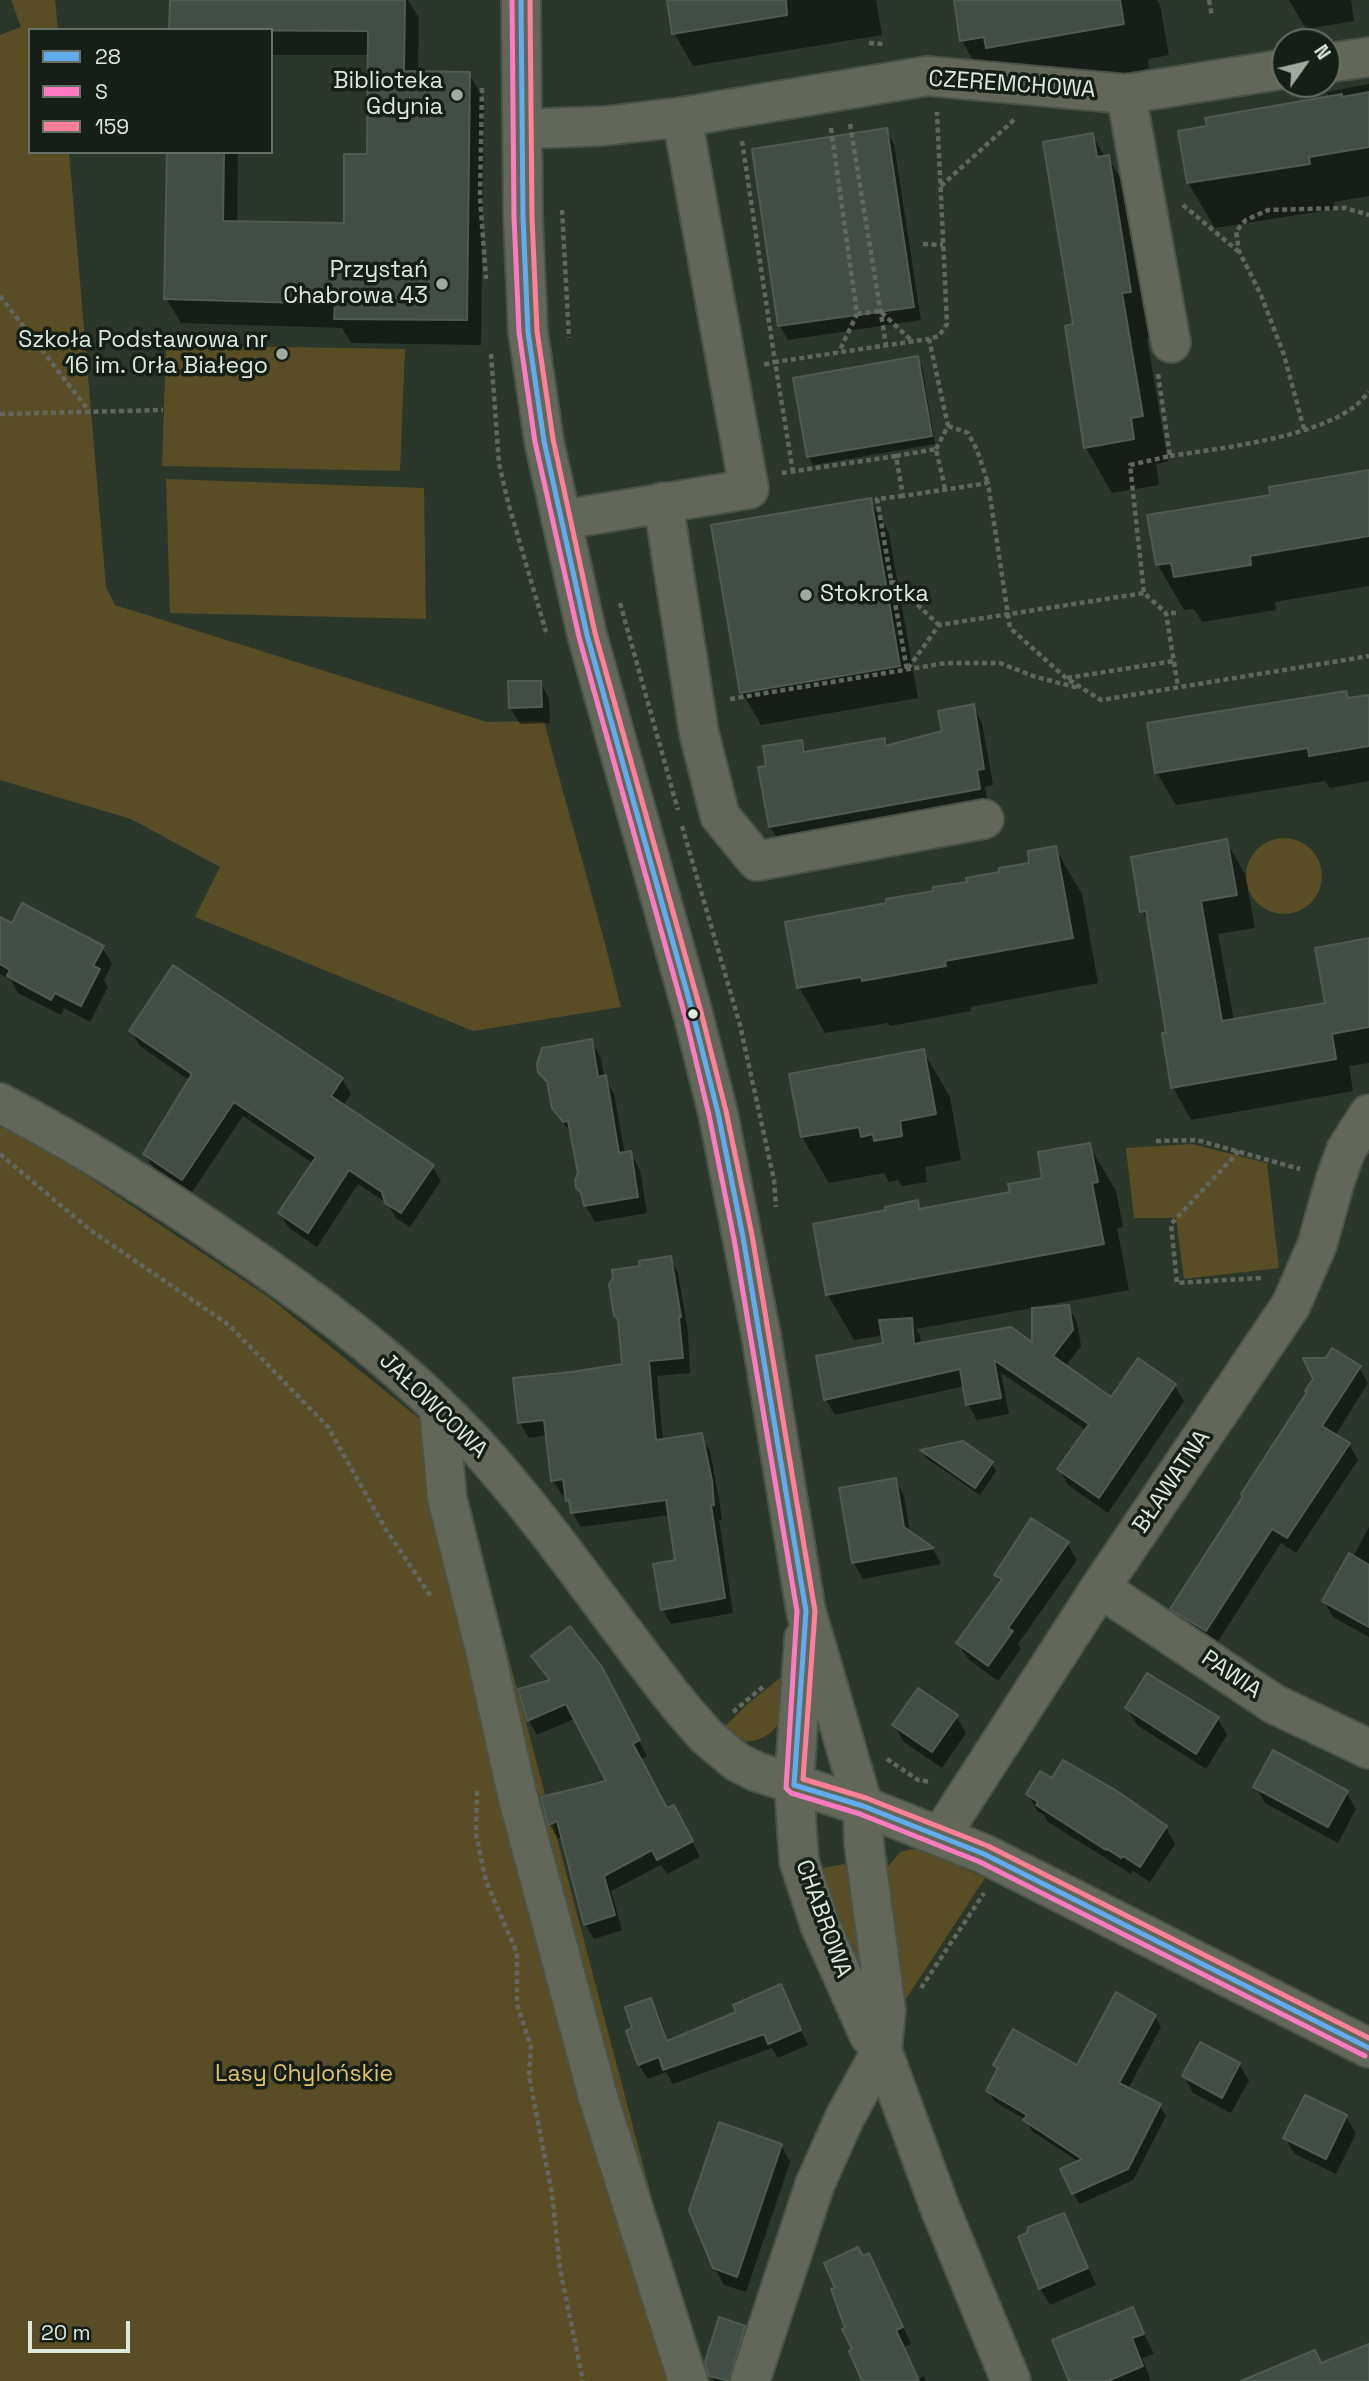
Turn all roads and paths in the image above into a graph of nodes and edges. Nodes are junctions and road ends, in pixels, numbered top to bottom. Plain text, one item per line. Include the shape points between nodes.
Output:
1 (521, 0) edge
2 (1209, 0) edge
3 (1212, 16) dead end
4 (1369, 57) edge
5 (1341, 61) edge
6 (1271, 71) edge
7 (946, 76) junction
8 (1126, 94) junction
9 (1020, 115) dead end
10 (849, 116) dead end
11 (682, 117) junction
12 (830, 118) dead end
13 (523, 129) junction
14 (740, 131) dead end
15 (941, 186) junction
16 (1143, 186) junction
17 (1369, 215) edge
18 (923, 244) dead end
19 (943, 245) junction
20 (1238, 251) junction
21 (0, 296) edge
22 (880, 311) junction
23 (856, 314) junction
24 (929, 339) junction
25 (912, 341) junction
26 (1171, 343) joint
27 (886, 345) junction
28 (838, 353) junction
29 (775, 362) junction
30 (728, 372) junction
31 (1368, 394) edge
32 (163, 410) dead end
33 (89, 411) junction
34 (0, 414) edge
35 (948, 426) junction
36 (1304, 429) junction
37 (936, 449) junction
38 (896, 456) junction
39 (1170, 456) junction
40 (793, 472) junction
41 (747, 478) junction
42 (988, 483) junction
43 (945, 489) junction
44 (904, 496) junction
45 (663, 502) junction
46 (561, 520) junction
47 (891, 580) junction
48 (1144, 593) junction
49 (1007, 613) junction
50 (1166, 613) junction
51 (1176, 613) dead end
52 (939, 625) junction
53 (1369, 656) edge
54 (1174, 660) junction
55 (907, 670) junction
56 (1066, 678) junction
57 (691, 685) junction
58 (1178, 687) junction
59 (1082, 689) junction
60 (984, 819) dead end
61 (0, 1102) edge
62 (1369, 1114) edge
63 (1156, 1141) dead end
64 (1239, 1151) junction
65 (0, 1154) edge
66 (1335, 1181) junction
67 (1270, 1279) dead end
68 (439, 1408) junction
69 (1100, 1588) junction
70 (437, 1606) dead end
71 (806, 1611) junction
72 (766, 1684) dead end
73 (706, 1736) junction
74 (1369, 1749) edge
75 (477, 1782) dead end
76 (794, 1785) junction
77 (863, 1806) junction
78 (941, 1835) junction
79 (990, 1884) dead end
80 (918, 1993) dead end
81 (1369, 2048) edge
82 (882, 2050) junction
83 (583, 2381) edge
84 (688, 2381) edge
85 (750, 2381) edge
86 (1011, 2381) edge

1 - 13 street, CHABROWA
2 - 3 path
4 - 5 street
6 - 8 street
7 - 8 street, CZEREMCHOWA
7 - 11 street, CZEREMCHOWA
7 - 15 path via 948,101 937,102
8 - 16 street, CZEREMCHOWA
9 - 15 path
10 - 22 path
11 - 13 street, CZEREMCHOWA
11 - 30 street
12 - 23 path
13 - 46 street, CHABROWA via 528,332
14 - 29 path
15 - 19 path
16 - 20 path via 1167,192
16 - 26 street, CZEREMCHOWA
17 - 20 path via 1345,208 1268,210 1236,231
18 - 19 path
19 - 24 path via 947,324 939,336
20 - 36 path via 1284,355
21 - 33 path
22 - 23 path
22 - 25 path
22 - 27 path
23 - 28 path
24 - 25 path
24 - 35 path
25 - 27 path
26 - 39 path via 1153,342
27 - 28 path
28 - 29 path
29 - 30 path
29 - 40 path
30 - 41 street
31 - 36 path via 1353,407
32 - 33 path
33 - 34 path
35 - 37 path
35 - 42 path via 968,433
36 - 39 path
37 - 38 path
37 - 43 path
38 - 40 path
38 - 44 path
39 - 48 path via 1129,466
40 - 41 path
41 - 45 street via 749,489
42 - 43 path
42 - 49 path
43 - 44 path
44 - 47 path via 877,499
45 - 46 street
45 - 57 street
46 - 71 street, CHABROWA via 587,635 718,1113
47 - 52 path
47 - 55 path
48 - 49 path
48 - 50 path
49 - 52 path
49 - 56 path via 1010,628
50 - 51 path
50 - 54 path
52 - 55 path
53 - 58 path
54 - 56 path
54 - 58 path
55 - 57 path via 720,701 716,681
55 - 59 path via 946,663 1000,663
56 - 59 path
57 - 60 street via 720,816 757,861
58 - 59 path via 1101,700
61 - 68 street, JAŁOWCOWA via 171,1203 290,1284 413,1381
62 - 66 street, BŁAWATNA via 1346,1150
63 - 64 path via 1197,1140
64 - 66 path
64 - 67 path via 1171,1224 1177,1283
65 - 70 path via 90,1230 229,1325 328,1427 385,1528
66 - 69 street, BŁAWATNA via 1317,1245 1291,1305
68 - 73 street, JAŁOWCOWA via 520,1497
68 - 84 street via 447,1498 517,1794 598,2097
69 - 74 street, PAWIA via 1274,1704
69 - 78 street, BŁAWATNA
71 - 76 street, CHABROWA
71 - 77 street, CHABROWA
72 - 73 path
73 - 76 street, JAŁOWCOWA via 737,1762
75 - 83 path via 476,1835 486,1881 517,1953 517,2004 531,2047 529,2076
76 - 77 street, JAŁOWCOWA
76 - 82 street, CHABROWA via 799,1861 820,1925 869,2035
77 - 78 street, JAŁOWCOWA
77 - 82 street, CHABROWA via 886,2010
78 - 81 street, JAŁOWCOWA
79 - 80 path
82 - 85 street via 815,2184
82 - 86 street, CHABROWA

